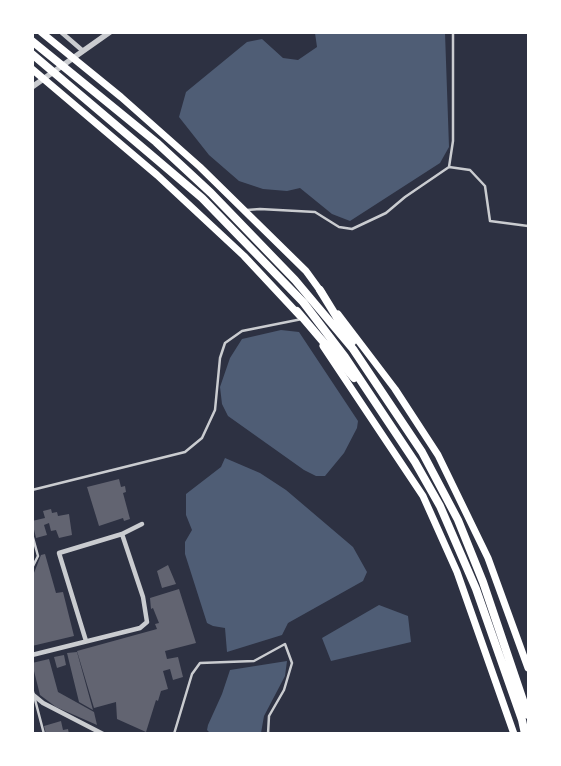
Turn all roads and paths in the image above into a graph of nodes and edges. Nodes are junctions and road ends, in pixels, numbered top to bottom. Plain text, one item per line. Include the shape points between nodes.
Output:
1 (41, 32) edge
2 (61, 32) edge
3 (110, 32) edge
4 (453, 32) edge
5 (32, 40) edge
6 (83, 51) junction
7 (32, 54) edge
8 (74, 57) junction
9 (32, 68) edge
10 (45, 78) junction
11 (32, 87) edge
12 (449, 167) junction
13 (244, 211) junction
14 (528, 226) edge
15 (320, 290) junction
16 (297, 311) junction
17 (302, 319) junction
18 (387, 400) junction
19 (378, 406) junction
20 (32, 490) edge
21 (142, 524) dead end
22 (32, 534) edge
23 (122, 534) junction
24 (32, 568) edge
25 (86, 641) junction
26 (32, 654) edge
27 (528, 668) edge
28 (32, 688) edge
29 (34, 695) edge
30 (528, 715) edge
31 (44, 734) edge
32 (103, 734) edge
33 (174, 734) edge
34 (268, 734) edge
35 (514, 734) edge
36 (524, 734) edge

1 - 8 main road
2 - 6 street
3 - 6 street
4 - 12 lane via 453,141
5 - 18 highway via 156,142 211,193 295,280 353,349
6 - 8 street
7 - 19 highway via 148,150 248,243 303,302
8 - 10 street
8 - 13 main road
9 - 10 main road
10 - 11 street
10 - 16 main road via 171,188
12 - 13 lane via 386,213 352,229 339,228 315,212
12 - 14 lane via 470,170 485,186 490,222
13 - 15 main road via 306,271
15 - 18 highway
15 - 27 main road via 395,389 438,455 488,558
16 - 17 main road
16 - 19 highway
17 - 20 lane via 242,331 226,343 220,358 215,410 202,438 185,452
17 - 35 main road via 423,496 457,572
18 - 30 highway via 422,452 458,520 483,582
19 - 36 highway via 440,506 476,589 522,720
21 - 23 street
22 - 24 lane via 38,556
23 - 25 street via 148,622 140,628
23 - 25 street via 59,553
25 - 26 street
28 - 29 lane
29 - 31 lane
29 - 32 street via 43,703
33 - 34 lane via 192,674 200,663 254,661 285,644 292,663 284,690 269,716

